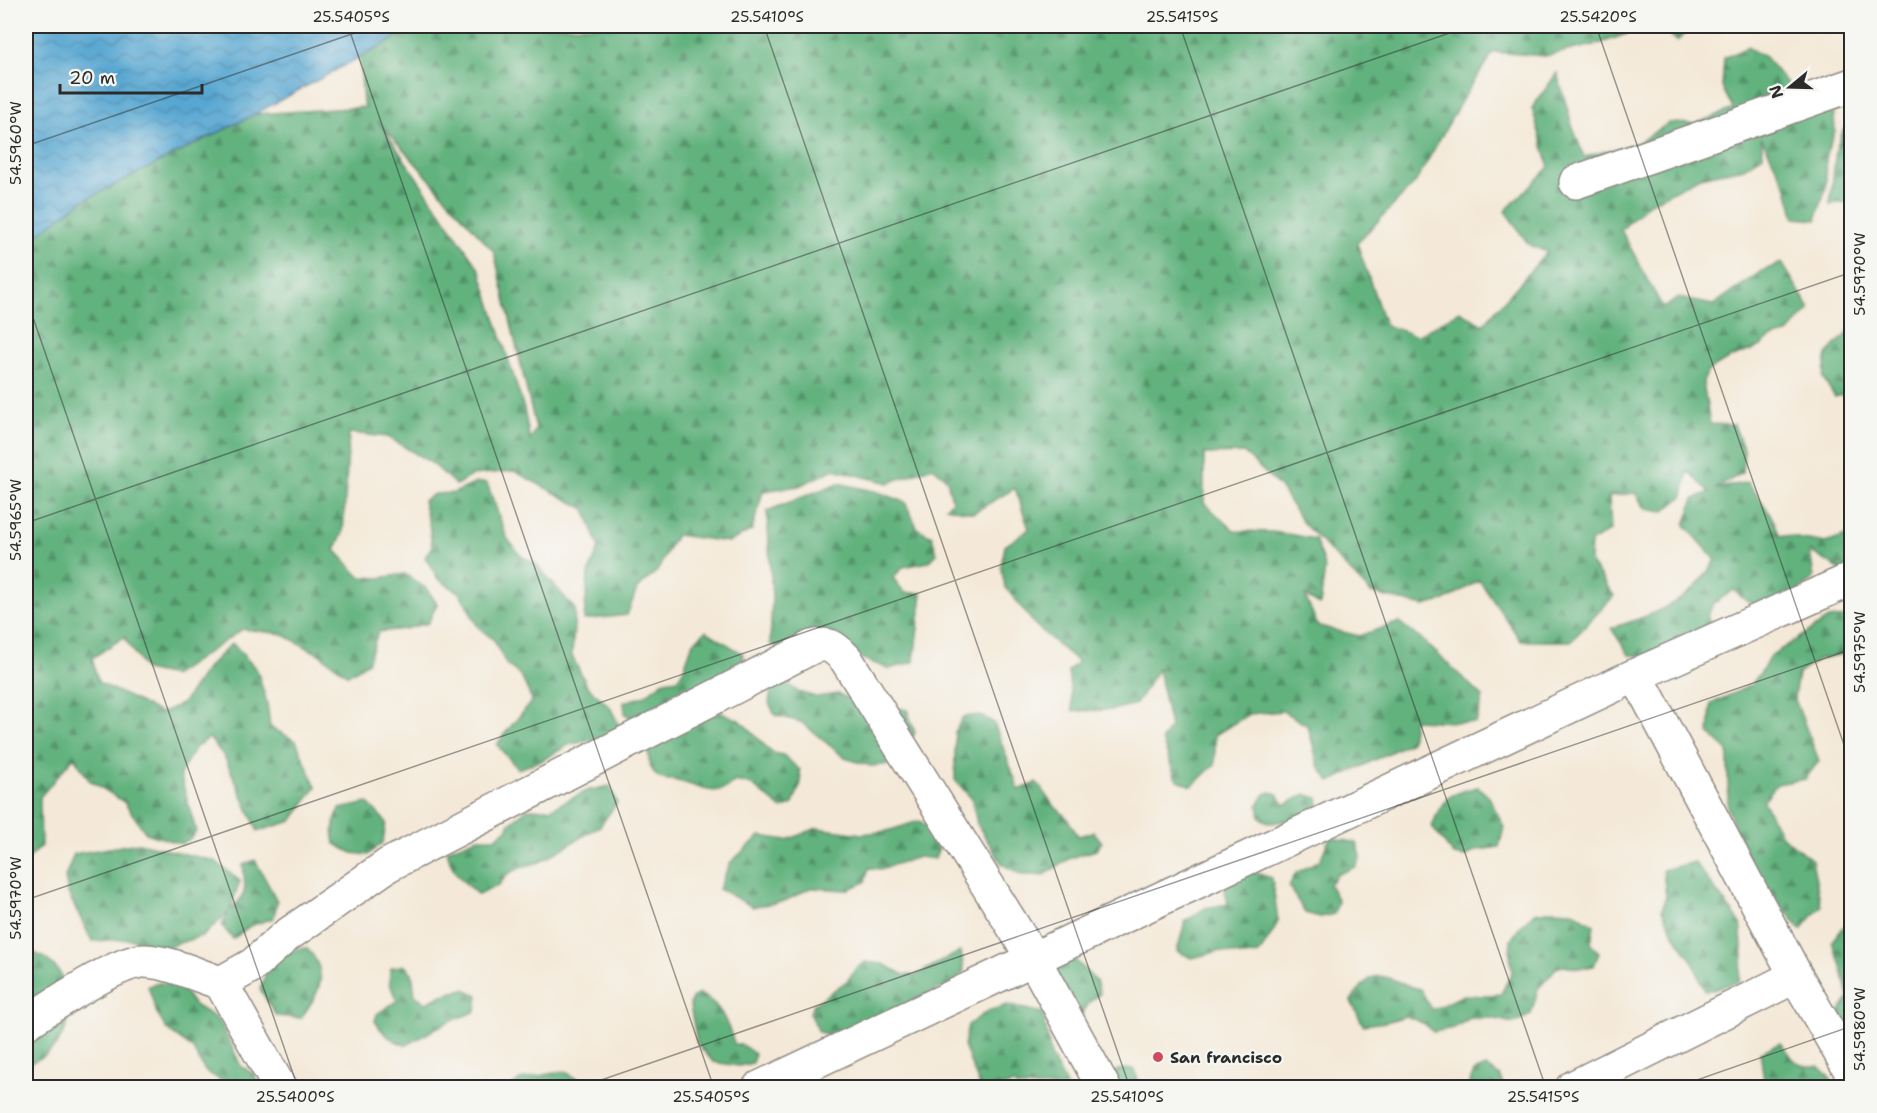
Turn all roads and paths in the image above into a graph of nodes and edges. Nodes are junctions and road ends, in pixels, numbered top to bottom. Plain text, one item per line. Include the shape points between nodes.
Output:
1 (1851, 85) edge
2 (1576, 182) dead end
3 (1851, 579) edge
4 (1636, 675) junction
5 (1033, 958) junction
6 (1796, 976) junction
7 (221, 982) junction
8 (26, 1023) edge
9 (1851, 1073) edge
10 (280, 1088) edge
11 (759, 1088) edge
12 (1104, 1088) edge
13 (1572, 1088) edge

1 - 2 street
3 - 4 street
4 - 5 street
4 - 6 street
5 - 7 street via 846,659 824,644 388,865 286,936 253,965
5 - 11 street
5 - 12 street
6 - 9 street
6 - 13 street
7 - 8 street via 142,960 116,967
7 - 10 street

